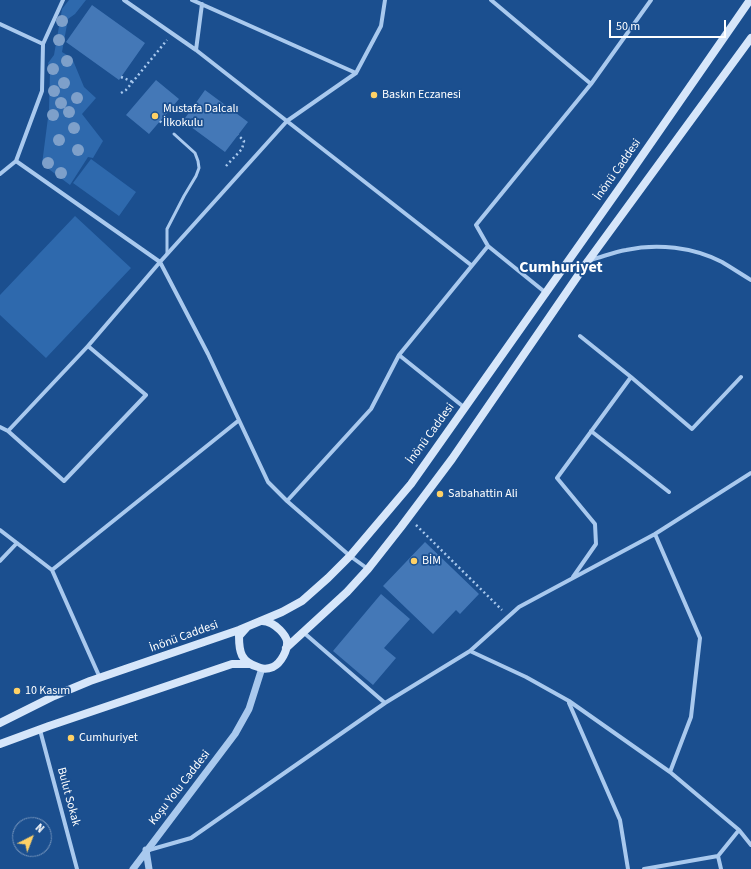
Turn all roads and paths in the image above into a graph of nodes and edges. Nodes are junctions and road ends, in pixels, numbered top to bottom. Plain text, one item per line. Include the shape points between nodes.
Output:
1 (63, 0) edge
2 (124, 0) edge
3 (192, 0) edge
4 (385, 0) edge
5 (491, 0) edge
6 (651, 0) edge
7 (750, 0) edge
8 (202, 4) junction
9 (0, 24) edge
10 (171, 33) junction
11 (751, 38) edge
12 (44, 44) junction
13 (196, 50) junction
14 (356, 73) junction
15 (121, 77) dead end
16 (133, 82) junction
17 (591, 84) junction
18 (121, 93) dead end
19 (287, 122) junction
20 (174, 134) dead end
21 (238, 135) dead end
22 (16, 161) junction
23 (226, 166) dead end
24 (0, 174) edge
25 (488, 246) junction
26 (167, 254) junction
27 (588, 261) junction
28 (160, 262) junction
29 (471, 265) junction
30 (751, 280) edge
31 (546, 293) junction
32 (580, 336) dead end
33 (88, 346) junction
34 (399, 355) junction
35 (631, 377) junction
36 (741, 377) dead end
37 (465, 408) junction
38 (238, 422) junction
39 (0, 426) edge
40 (8, 430) junction
41 (591, 431) junction
42 (751, 473) edge
43 (668, 492) dead end
44 (287, 501) junction
45 (409, 517) junction
46 (0, 530) edge
47 (655, 534) junction
48 (17, 543) junction
49 (350, 556) junction
50 (0, 561) edge
51 (368, 569) junction
52 (52, 570) junction
53 (573, 578) junction
54 (508, 616) junction
55 (261, 621) junction
56 (248, 626) junction
57 (303, 632) junction
58 (286, 648) junction
59 (470, 651) junction
60 (250, 664) junction
61 (262, 668) junction
62 (100, 678) junction
63 (569, 701) junction
64 (385, 703) junction
65 (0, 723) edge
66 (40, 729) junction
67 (0, 744) edge
68 (670, 772) junction
69 (739, 830) junction
70 (751, 845) edge
71 (146, 850) junction
72 (718, 856) junction
73 (78, 869) edge
74 (133, 869) edge
75 (149, 869) edge
76 (628, 869) edge
77 (644, 869) edge
78 (721, 869) edge

1 - 12 street
2 - 10 street
3 - 8 street
4 - 14 street via 382,26
5 - 17 street
6 - 17 street
7 - 31 main road, İnönü Caddesi
8 - 13 street
8 - 14 street
9 - 12 street
10 - 13 street
10 - 16 path
11 - 27 main road
12 - 22 street via 42,91
13 - 19 street
14 - 19 street
15 - 16 path
16 - 18 path
17 - 25 street via 476,226
19 - 26 street
19 - 29 street
20 - 26 lane via 195,153 199,168 167,229
21 - 23 path via 244,141 242,149
22 - 24 street
22 - 28 street
25 - 29 street
25 - 31 street
26 - 28 street
27 - 30 street via 626,250 649,247 676,248 698,252
27 - 45 main road via 457,452
28 - 33 street
28 - 38 street via 208,354
29 - 34 street
31 - 37 main road, İnönü Caddesi
32 - 35 street
33 - 40 street
33 - 40 street via 146,395 64,481
34 - 37 street
34 - 44 street via 371,409
35 - 36 street via 692,428
35 - 41 street
37 - 49 main road, İnönü Caddesi via 411,484
38 - 44 street via 268,482
38 - 52 street
39 - 40 street
41 - 43 street
41 - 53 street via 557,478 595,524 596,544
42 - 47 street
44 - 49 street
45 - 51 main road
45 - 54 path
46 - 48 street
47 - 53 street
47 - 68 street via 700,638 691,717
48 - 50 street
48 - 52 street
49 - 51 street
49 - 55 main road, İnönü Caddesi via 302,601
51 - 57 main road
52 - 62 street
53 - 54 street via 519,607
54 - 59 street
55 - 56 main road, İnönü Caddesi
55 - 58 main road via 277,626 287,641
56 - 60 main road via 240,636 239,644 243,657
56 - 62 main road, İnönü Caddesi
57 - 58 main road
57 - 64 street
58 - 61 main road via 279,662
59 - 63 street via 526,677
59 - 64 street
60 - 61 main road
60 - 66 main road via 232,664
61 - 71 street, Koşu Yolu Caddesi via 245,719
62 - 65 main road, İnönü Caddesi via 54,696
63 - 68 street
63 - 76 street via 620,820
64 - 71 street via 191,838
66 - 67 main road
66 - 73 street, Bulut Sokak
68 - 69 street
69 - 70 street
69 - 72 street
71 - 74 street, Koşu Yolu Caddesi
71 - 75 street
72 - 77 street
72 - 78 street

